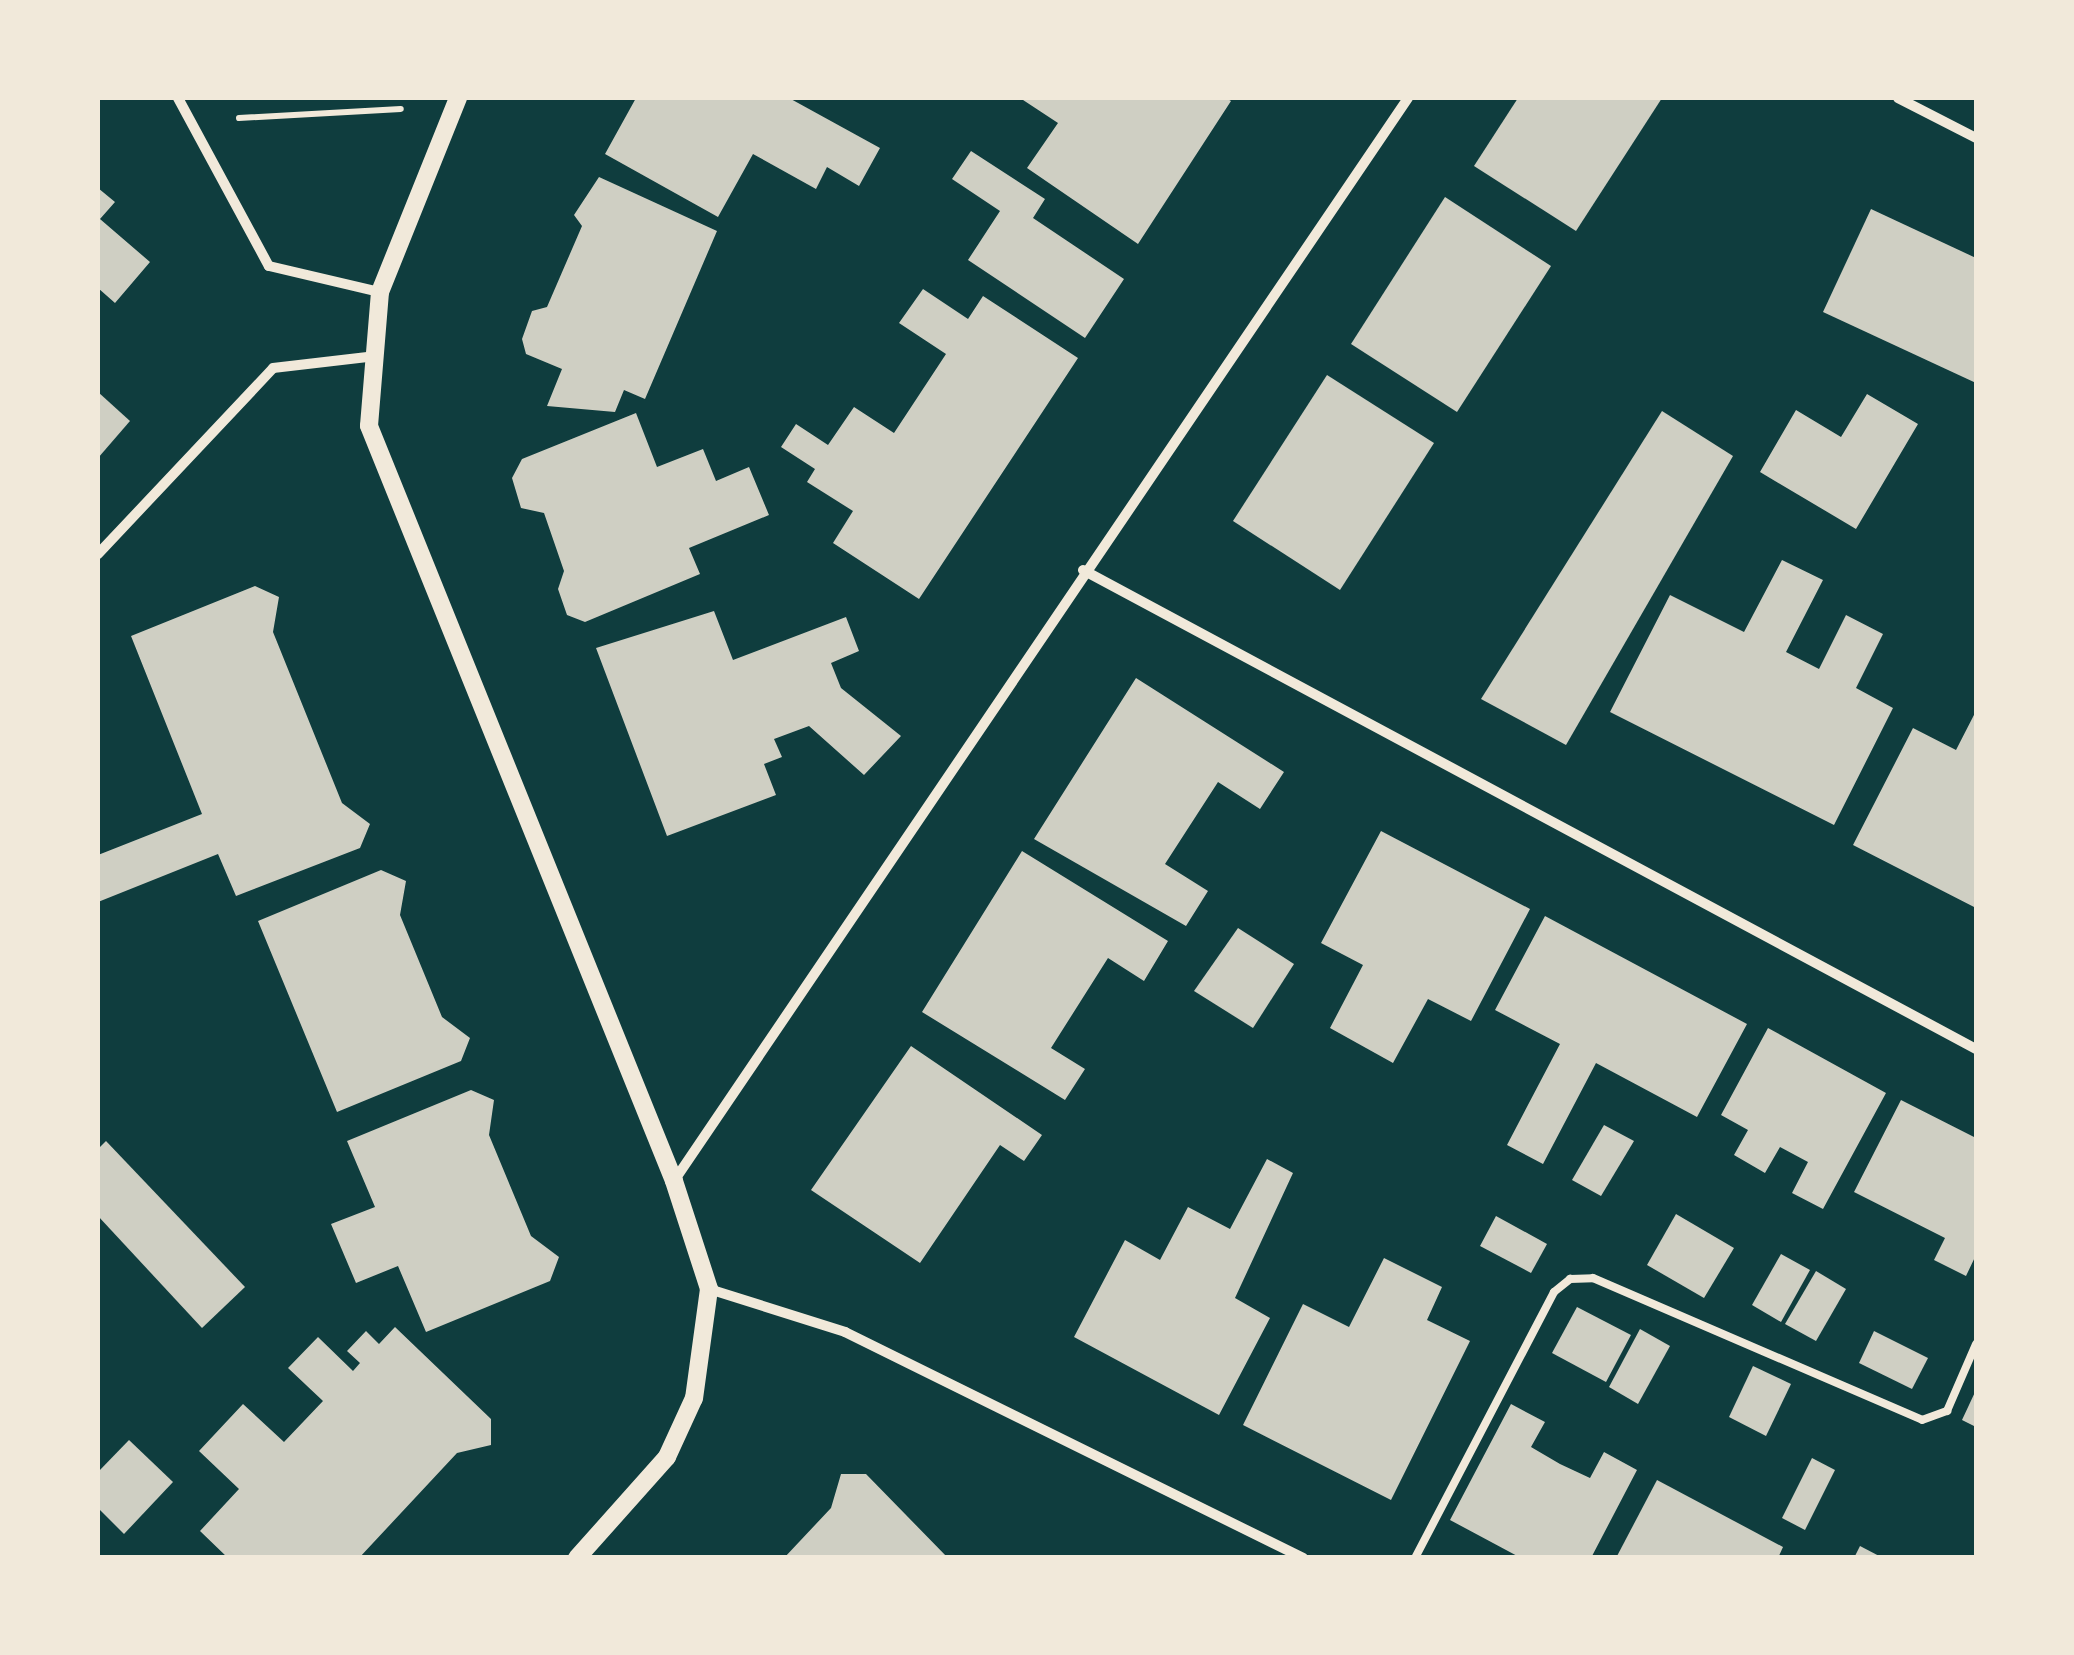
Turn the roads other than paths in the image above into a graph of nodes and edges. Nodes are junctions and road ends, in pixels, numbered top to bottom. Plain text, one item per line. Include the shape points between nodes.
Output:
1 (178, 98) edge
2 (1408, 98) edge
3 (1898, 98) edge
4 (455, 102) edge
5 (1976, 138) edge
6 (380, 292) junction
7 (368, 357) junction
8 (98, 554) edge
9 (1083, 570) junction
10 (1976, 1049) edge
11 (674, 1181) junction
12 (709, 1289) junction
13 (1976, 1344) edge
14 (577, 1558) edge
15 (1302, 1558) edge
16 (1415, 1558) edge

1 - 6 street via 269,266
2 - 9 street
3 - 5 street
4 - 6 street
6 - 7 street
7 - 8 street via 273,368
7 - 11 street via 368,426
9 - 10 street
9 - 11 street
11 - 12 street
12 - 14 street via 694,1398 667,1457
12 - 15 street via 846,1332
13 - 16 lane via 1947,1411 1922,1420 1592,1278 1570,1278 1554,1292

